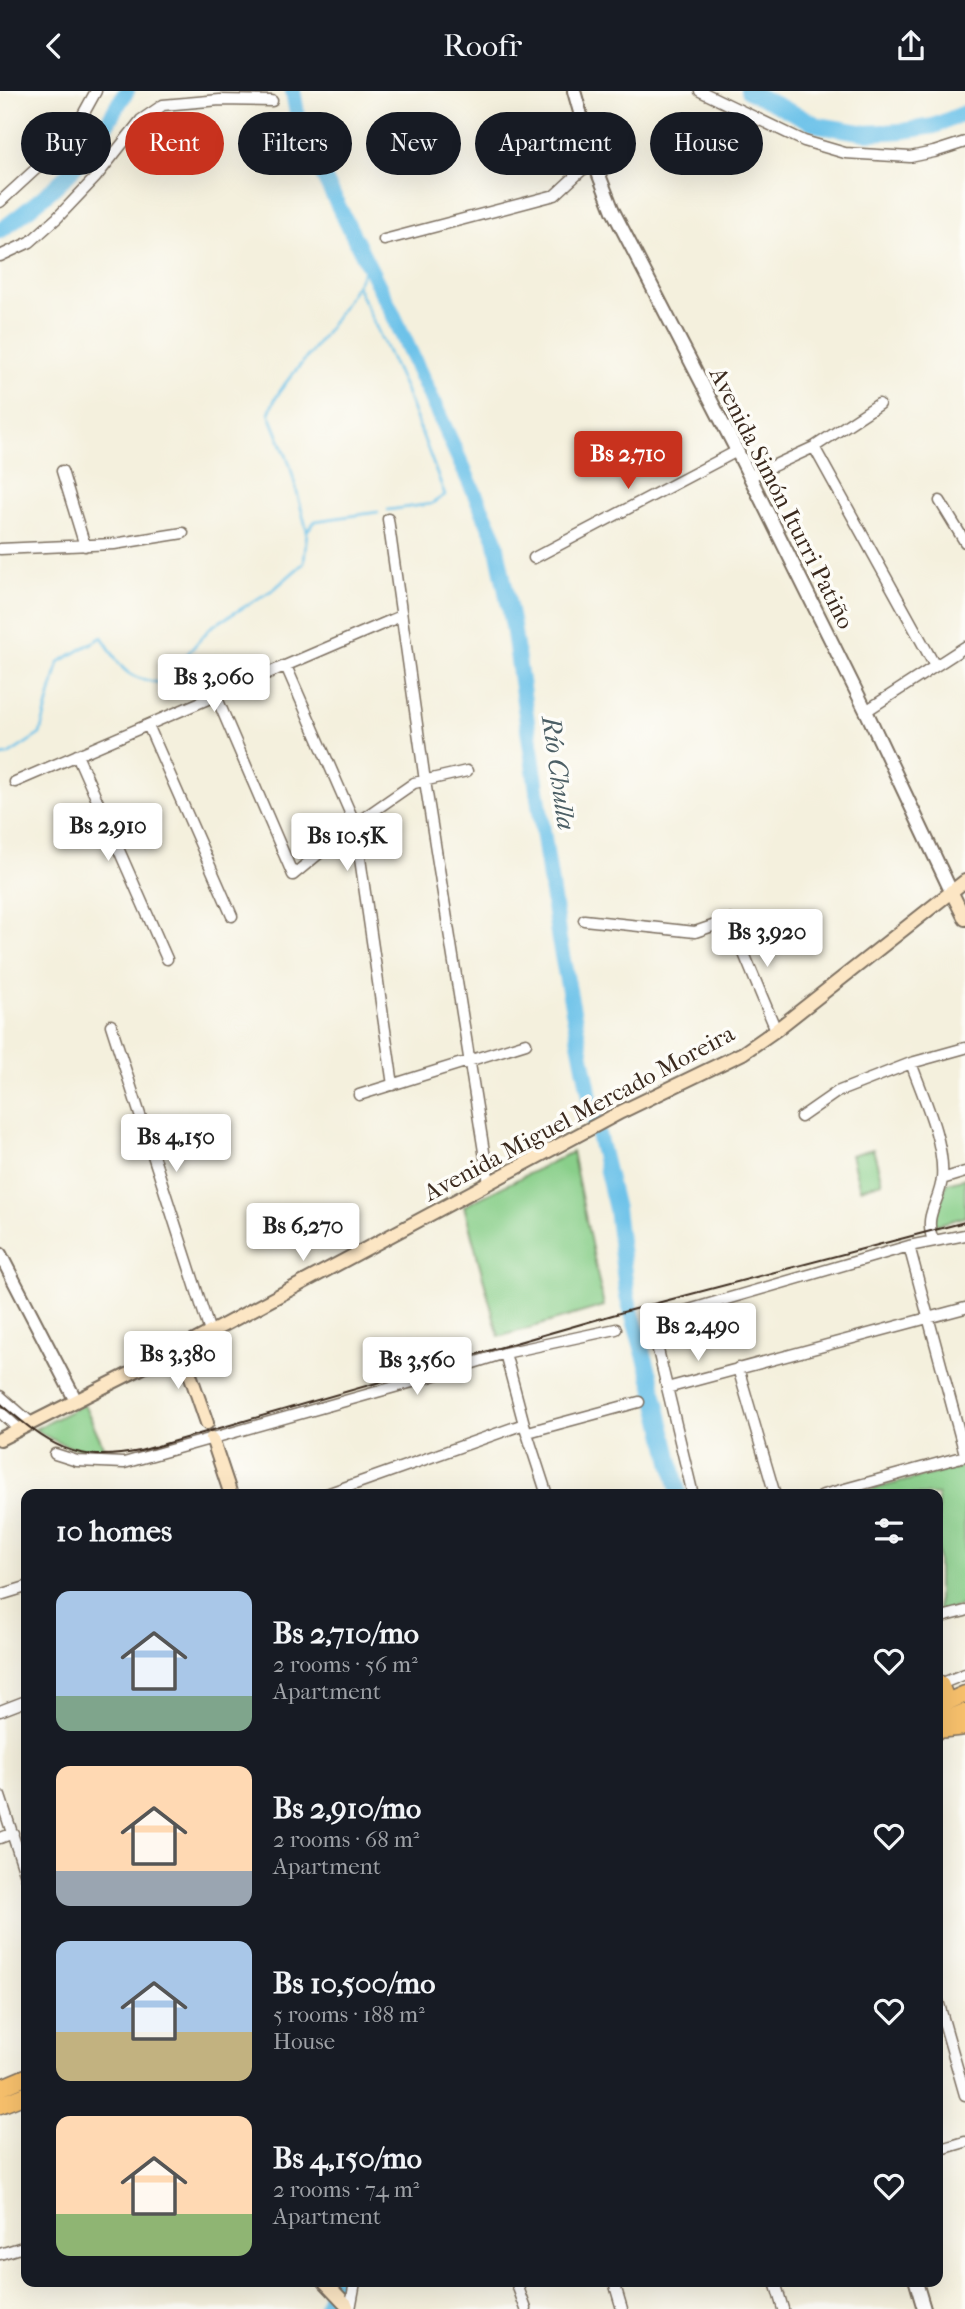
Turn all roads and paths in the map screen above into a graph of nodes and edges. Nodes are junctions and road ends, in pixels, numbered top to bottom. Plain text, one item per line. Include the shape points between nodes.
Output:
1 (96, 91) edge
2 (700, 91) edge
3 (578, 92) edge
4 (272, 101) dead end
5 (583, 112) edge
6 (965, 142) edge
7 (577, 175) edge
8 (599, 175) edge
9 (0, 202) edge
10 (384, 240) dead end
11 (0, 256) edge
12 (879, 404) dead end
13 (814, 447) junction
14 (737, 451) junction
15 (62, 471) dead end
16 (750, 477) junction
17 (940, 501) dead end
18 (388, 519) dead end
19 (183, 533) dead end
20 (965, 543) edge
21 (86, 546) junction
22 (0, 549) edge
23 (534, 558) dead end
24 (401, 616) junction
25 (965, 647) edge
26 (286, 666) junction
27 (935, 666) junction
28 (216, 696) junction
29 (866, 711) junction
30 (148, 725) junction
31 (77, 755) junction
32 (467, 771) dead end
33 (425, 781) junction
34 (15, 782) dead end
35 (355, 824) junction
36 (965, 881) edge
37 (951, 891) junction
38 (232, 916) dead end
39 (965, 919) edge
40 (584, 921) dead end
41 (167, 959) dead end
42 (111, 1025) dead end
43 (776, 1030) junction
44 (526, 1043) dead end
45 (965, 1048) edge
46 (470, 1061) junction
47 (911, 1063) junction
48 (393, 1085) junction
49 (359, 1095) dead end
50 (801, 1117) dead end
51 (965, 1172) edge
52 (942, 1179) junction
53 (489, 1183) junction
54 (965, 1235) edge
55 (933, 1241) junction
56 (909, 1246) junction
57 (0, 1254) edge
58 (965, 1308) edge
59 (929, 1317) junction
60 (615, 1329) dead end
61 (210, 1332) junction
62 (181, 1348) junction
63 (505, 1353) junction
64 (738, 1368) junction
65 (667, 1388) junction
66 (0, 1396) edge
67 (75, 1399) junction
68 (639, 1402) dead end
69 (0, 1412) edge
70 (207, 1423) joint
71 (25, 1426) junction
72 (526, 1428) junction
73 (212, 1438) junction
74 (0, 1439) edge
75 (55, 1454) dead end
76 (965, 1455) edge
77 (229, 1489) edge
78 (350, 1489) edge
79 (545, 1489) edge
80 (692, 1489) edge
81 (773, 1489) edge
82 (844, 1489) edge
83 (21, 1589) edge
84 (0, 1595) edge
85 (965, 1611) edge
86 (943, 1617) edge
87 (965, 1674) edge
88 (943, 1683) edge
89 (965, 1694) edge
90 (21, 1703) edge
91 (943, 1704) edge
92 (0, 1711) edge
93 (965, 1712) edge
94 (943, 1721) edge
95 (965, 1727) edge
96 (943, 1729) edge
97 (0, 1796) edge
98 (13, 1833) junction
99 (0, 1838) edge
100 (21, 1850) edge
101 (943, 2018) edge
102 (21, 2079) edge
103 (0, 2088) edge
104 (965, 2095) edge
105 (21, 2097) edge
106 (0, 2105) edge
107 (965, 2142) edge
108 (943, 2149) edge
109 (21, 2248) edge
110 (0, 2254) edge
111 (354, 2287) edge
112 (518, 2287) edge
113 (615, 2287) edge
114 (776, 2287) edge
115 (917, 2287) edge
116 (331, 2288) edge
117 (349, 2309) edge
118 (526, 2309) edge
119 (622, 2309) edge
120 (783, 2309) edge
121 (924, 2309) edge

1 - 9 street via 74,131
2 - 6 street via 804,141 845,153 910,157
3 - 5 street, Avenida Simón Iturri Patiño
4 - 11 street via 163,105 141,120 57,218 30,241
7 - 10 street via 555,195
8 - 14 street, Avenida Simón Iturri Patiño via 613,211
12 - 13 street
13 - 16 street
13 - 27 street
14 - 16 street, Avenida Simón Iturri Patiño
14 - 23 street
15 - 21 street
16 - 29 street, Avenida Simón Iturri Patiño
17 - 20 street
18 - 24 street
19 - 21 street
21 - 22 street
24 - 26 street
24 - 33 street
25 - 27 street
26 - 28 street
26 - 35 street
27 - 29 street
28 - 30 street
28 - 35 street via 293,875
29 - 37 street, Avenida Simón Iturri Patiño
30 - 31 street
30 - 38 street
31 - 34 street
31 - 41 street
32 - 33 street
33 - 35 street via 414,783
33 - 46 street
35 - 48 street
36 - 37 main road, Avenida Miguel Mercado Moreira
37 - 39 main road, Avenida Simón Iturri Patiño
37 - 43 main road, Avenida Miguel Mercado Moreira
40 - 43 street via 695,932 730,920
42 - 61 street
43 - 53 main road, Avenida Miguel Mercado Moreira via 743,1053
44 - 46 street
45 - 47 street
46 - 48 street
46 - 53 street
47 - 50 street via 837,1092
47 - 52 street via 939,1146
48 - 49 street
51 - 52 street
52 - 55 street via 928,1226
53 - 61 main road, Avenida Miguel Mercado Moreira
54 - 55 street
55 - 56 street
56 - 59 street
56 - 65 street via 652,1321
57 - 67 street
58 - 59 street
59 - 64 street
59 - 76 street
60 - 63 street
61 - 62 main road, Avenida Miguel Mercado Moreira
62 - 67 main road, Avenida Miguel Mercado Moreira
62 - 70 main road
63 - 72 street
63 - 73 street
64 - 65 street
64 - 81 street
65 - 80 street
66 - 71 street
67 - 71 main road, Avenida Miguel Mercado Moreira
68 - 72 street
69 - 71 street
70 - 73 street
71 - 74 main road, Avenida Miguel Mercado Moreira
72 - 78 street
72 - 79 street
73 - 75 street via 124,1463 77,1461
73 - 77 main road
76 - 82 street
83 - 84 street
85 - 86 street
87 - 88 street
89 - 91 highway
90 - 92 street
93 - 94 highway
95 - 96 highway
97 - 98 street
98 - 99 street
98 - 100 street
101 - 104 street
102 - 103 highway
105 - 106 highway
107 - 108 street
109 - 110 street
111 - 117 street
112 - 118 street
113 - 119 street
114 - 120 street
115 - 121 street
116 - 117 main road

